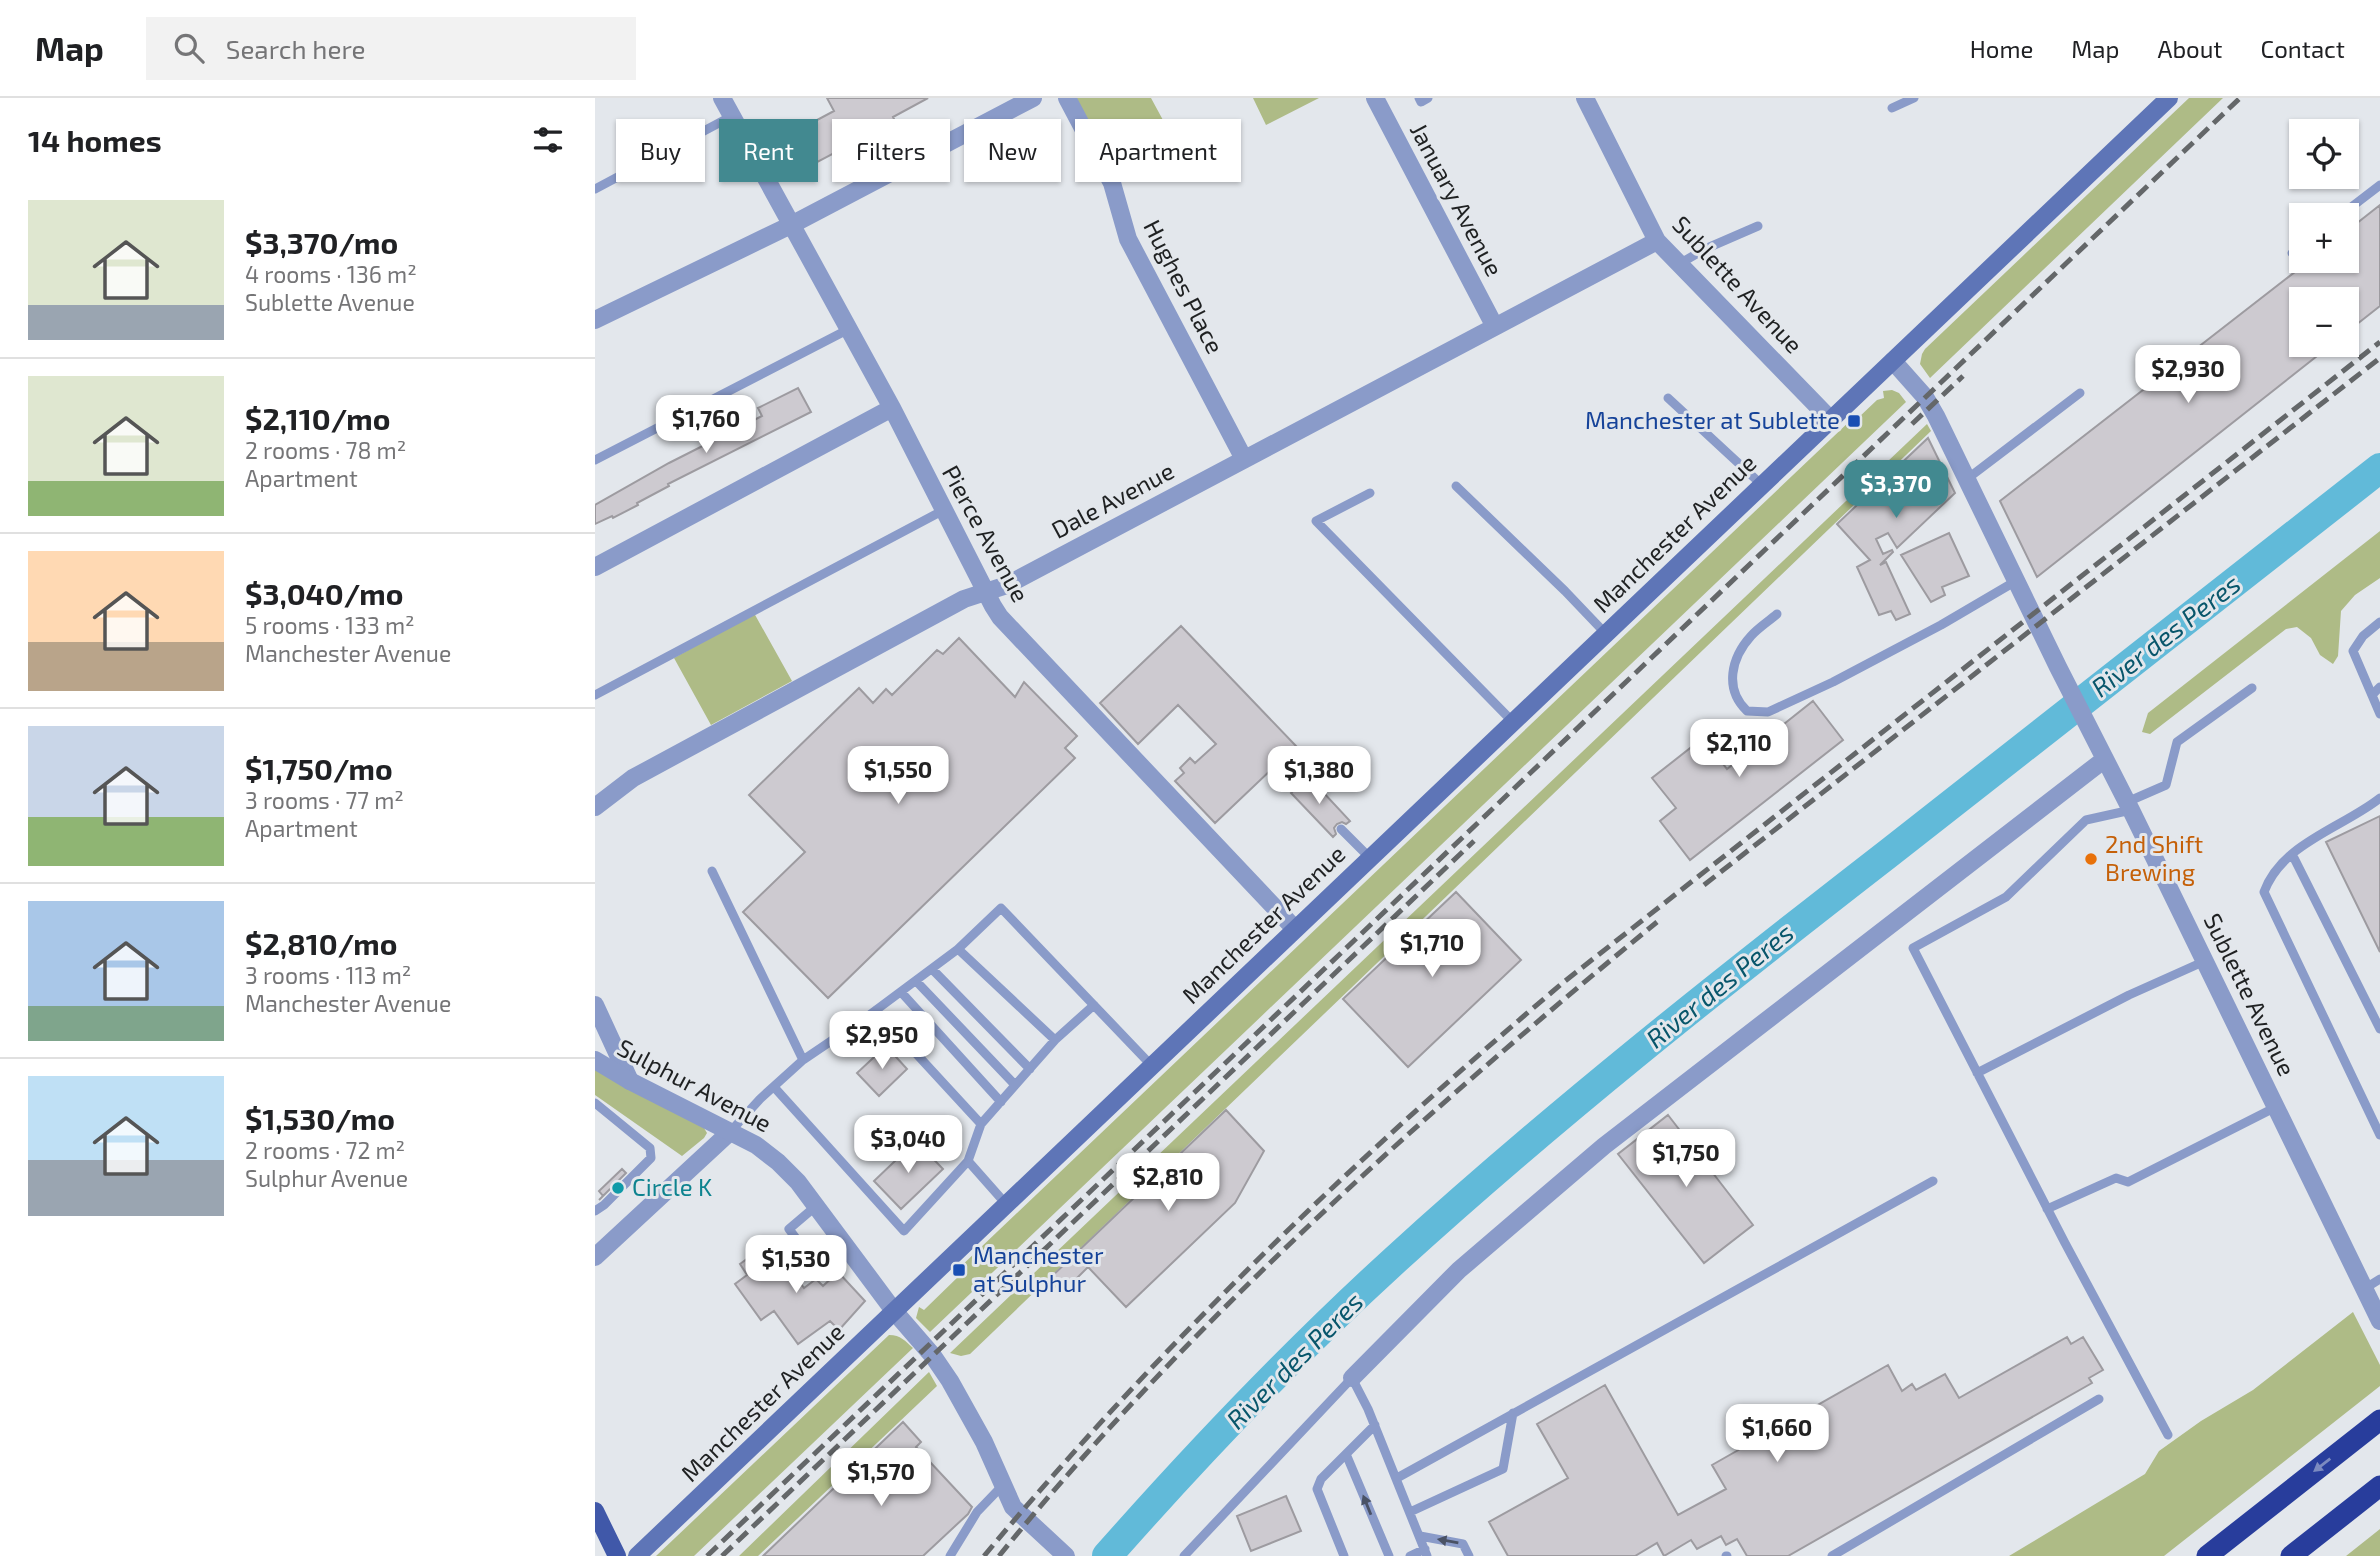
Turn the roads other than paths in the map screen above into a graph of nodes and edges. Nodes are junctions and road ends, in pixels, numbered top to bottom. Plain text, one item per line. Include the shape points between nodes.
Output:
1 (722, 98) edge
2 (1033, 98) edge
3 (1067, 98) edge
4 (1375, 98) edge
5 (1419, 98) edge
6 (1428, 98) edge
7 (1585, 98) edge
8 (1914, 98) edge
9 (2169, 98) edge
10 (1892, 108) dead end
11 (732, 116) junction
12 (2380, 185) edge
13 (595, 189) edge
14 (2356, 203) edge
15 (791, 225) junction
16 (1758, 226) dead end
17 (1657, 241) junction
18 (1679, 264) junction
19 (595, 320) edge
20 (1494, 325) junction
21 (849, 329) junction
22 (1893, 361) junction
23 (2080, 393) dead end
24 (1668, 398) dead end
25 (892, 408) junction
26 (1830, 419) junction
27 (1244, 459) junction
28 (595, 460) edge
29 (1967, 480) junction
30 (1457, 485) dead end
31 (1762, 485) junction
32 (1370, 494) dead end
33 (942, 511) junction
34 (595, 567) edge
35 (2016, 582) junction
36 (985, 594) junction
37 (1777, 614) dead end
38 (2380, 622) edge
39 (1606, 634) junction
40 (2380, 687) edge
41 (2252, 688) dead end
42 (595, 695) edge
43 (2372, 695) junction
44 (2380, 714) edge
45 (1513, 722) junction
46 (2101, 751) junction
47 (2380, 799) edge
48 (2129, 806) junction
49 (595, 807) edge
50 (1341, 829) dead end
51 (2292, 854) junction
52 (1370, 859) junction
53 (712, 871) dead end
54 (1295, 929) junction
55 (958, 949) junction
56 (2205, 961) junction
57 (932, 969) junction
58 (916, 981) junction
59 (901, 992) junction
60 (595, 1005) edge
61 (1094, 1005) junction
62 (876, 1010) junction
63 (2380, 1029) edge
64 (1055, 1040) junction
65 (595, 1060) edge
66 (803, 1060) junction
67 (1152, 1066) junction
68 (1030, 1069) junction
69 (1977, 1073) junction
70 (630, 1082) junction
71 (1015, 1085) junction
72 (774, 1087) junction
73 (1001, 1102) junction
74 (595, 1104) edge
75 (2276, 1107) junction
76 (981, 1124) junction
77 (730, 1132) junction
78 (2380, 1135) edge
79 (968, 1161) junction
80 (1933, 1181) dead end
81 (1006, 1204) junction
82 (816, 1206) junction
83 (2047, 1209) junction
84 (595, 1211) edge
85 (843, 1243) junction
86 (595, 1257) edge
87 (2380, 1279) edge
88 (2364, 1289) junction
89 (894, 1311) junction
90 (2380, 1321) edge
91 (1352, 1378) junction
92 (2099, 1399) dead end
93 (1513, 1413) junction
94 (2378, 1422) edge
95 (1375, 1424) junction
96 (2168, 1435) dead end
97 (1346, 1454) junction
98 (1397, 1478) junction
99 (1002, 1486) junction
100 (2380, 1486) edge
101 (595, 1511) edge
102 (1410, 1511) junction
103 (1420, 1536) junction
104 (1062, 1553) edge
105 (1426, 1553) edge
106 (617, 1556) edge
107 (638, 1556) edge
108 (950, 1556) edge
109 (1184, 1556) edge
110 (1345, 1556) edge
111 (1389, 1556) edge
112 (1410, 1556) edge
113 (1469, 1556) edge
114 (1832, 1556) edge
115 (2207, 1556) edge
116 (2291, 1556) edge

1 - 11 street, Pierce Avenue
2 - 15 street
3 - 27 street, Hughes Place via 1112,183 1128,239
4 - 20 street, January Avenue
5 - 6 lane via 1421,102
7 - 17 street, Sublette Avenue
8 - 10 lane
9 - 22 main road, Manchester Avenue
11 - 13 lane
11 - 15 street, Pierce Avenue
12 - 14 lane
15 - 19 street
15 - 21 street, Pierce Avenue
16 - 18 lane
17 - 18 street, Sublette Avenue
17 - 20 street, Dale Avenue
18 - 26 street, Sublette Avenue
20 - 27 street, Dale Avenue
21 - 25 street, Pierce Avenue
21 - 28 lane
22 - 26 main road, Manchester Avenue
22 - 29 street, Sublette Avenue via 1931,406
23 - 29 lane
24 - 31 lane
25 - 33 street, Pierce Avenue
25 - 34 street
26 - 31 main road, Manchester Avenue
27 - 36 street, Dale Avenue
29 - 35 street, Sublette Avenue
30 - 39 lane
31 - 39 main road, Manchester Avenue
32 - 45 lane via 1316,521
33 - 36 street, Pierce Avenue
33 - 42 lane
35 - 37 lane via 1833,682 1768,712 1747,711 1736,701 1732,681 1736,657 1751,636
35 - 46 street, Sublette Avenue
36 - 49 street, Dale Avenue via 964,599 633,778
36 - 54 street, Pierce Avenue via 1000,617
38 - 43 lane via 2353,651
39 - 45 main road, Manchester Avenue
40 - 43 lane
41 - 48 lane via 2177,742 2166,785
43 - 44 lane
45 - 52 main road, Manchester Avenue
46 - 48 street, Sublette Avenue
46 - 91 street via 1604,1146 1459,1270
47 - 51 lane
48 - 56 street, Sublette Avenue
48 - 69 lane via 2086,820 2006,897 1913,948
50 - 52 lane
51 - 63 lane
51 - 78 lane via 2267,882 2264,892
52 - 54 main road, Manchester Avenue
53 - 66 lane
54 - 67 main road, Manchester Avenue
55 - 57 lane
55 - 61 lane via 1001,908
55 - 64 lane
56 - 69 lane
56 - 75 street, Sublette Avenue
57 - 58 lane
57 - 68 lane
58 - 59 lane
58 - 71 lane
59 - 62 lane
59 - 73 lane
60 - 70 street
61 - 64 lane
61 - 67 lane
62 - 66 lane
62 - 76 lane
64 - 68 lane
65 - 70 street, Sulphur Avenue
66 - 72 lane
67 - 81 main road, Manchester Avenue
68 - 71 lane
69 - 83 lane
70 - 77 street, Sulphur Avenue
71 - 73 lane
72 - 77 lane
72 - 79 lane via 904,1231
73 - 76 lane
74 - 84 lane via 650,1148 651,1158
75 - 83 lane via 2127,1182 2116,1178
75 - 88 street, Sublette Avenue
76 - 79 lane
77 - 82 street, Sulphur Avenue via 778,1162
77 - 86 street
79 - 81 lane
80 - 93 lane
81 - 89 main road, Manchester Avenue
82 - 85 street, Sulphur Avenue
82 - 85 lane via 789,1229 815,1264
83 - 96 lane
85 - 89 street, Sulphur Avenue
87 - 88 lane
88 - 90 street, Sublette Avenue
89 - 99 street, Sulphur Avenue via 950,1381 985,1442
89 - 107 main road, Manchester Avenue
91 - 95 lane
91 - 109 lane
92 - 114 lane
93 - 98 lane
93 - 102 lane via 1503,1469
94 -> 115 highway
95 - 97 lane
95 - 98 lane
97 - 110 lane via 1317,1489
111 -> 97 lane
98 - 102 lane
99 - 104 street, Sulphur Avenue via 1013,1507
99 - 108 lane via 977,1512
100 - 116 highway
101 - 106 main road
102 - 103 lane
103 - 105 lane
113 -> 103 lane via 1463,1544
105 - 112 lane

